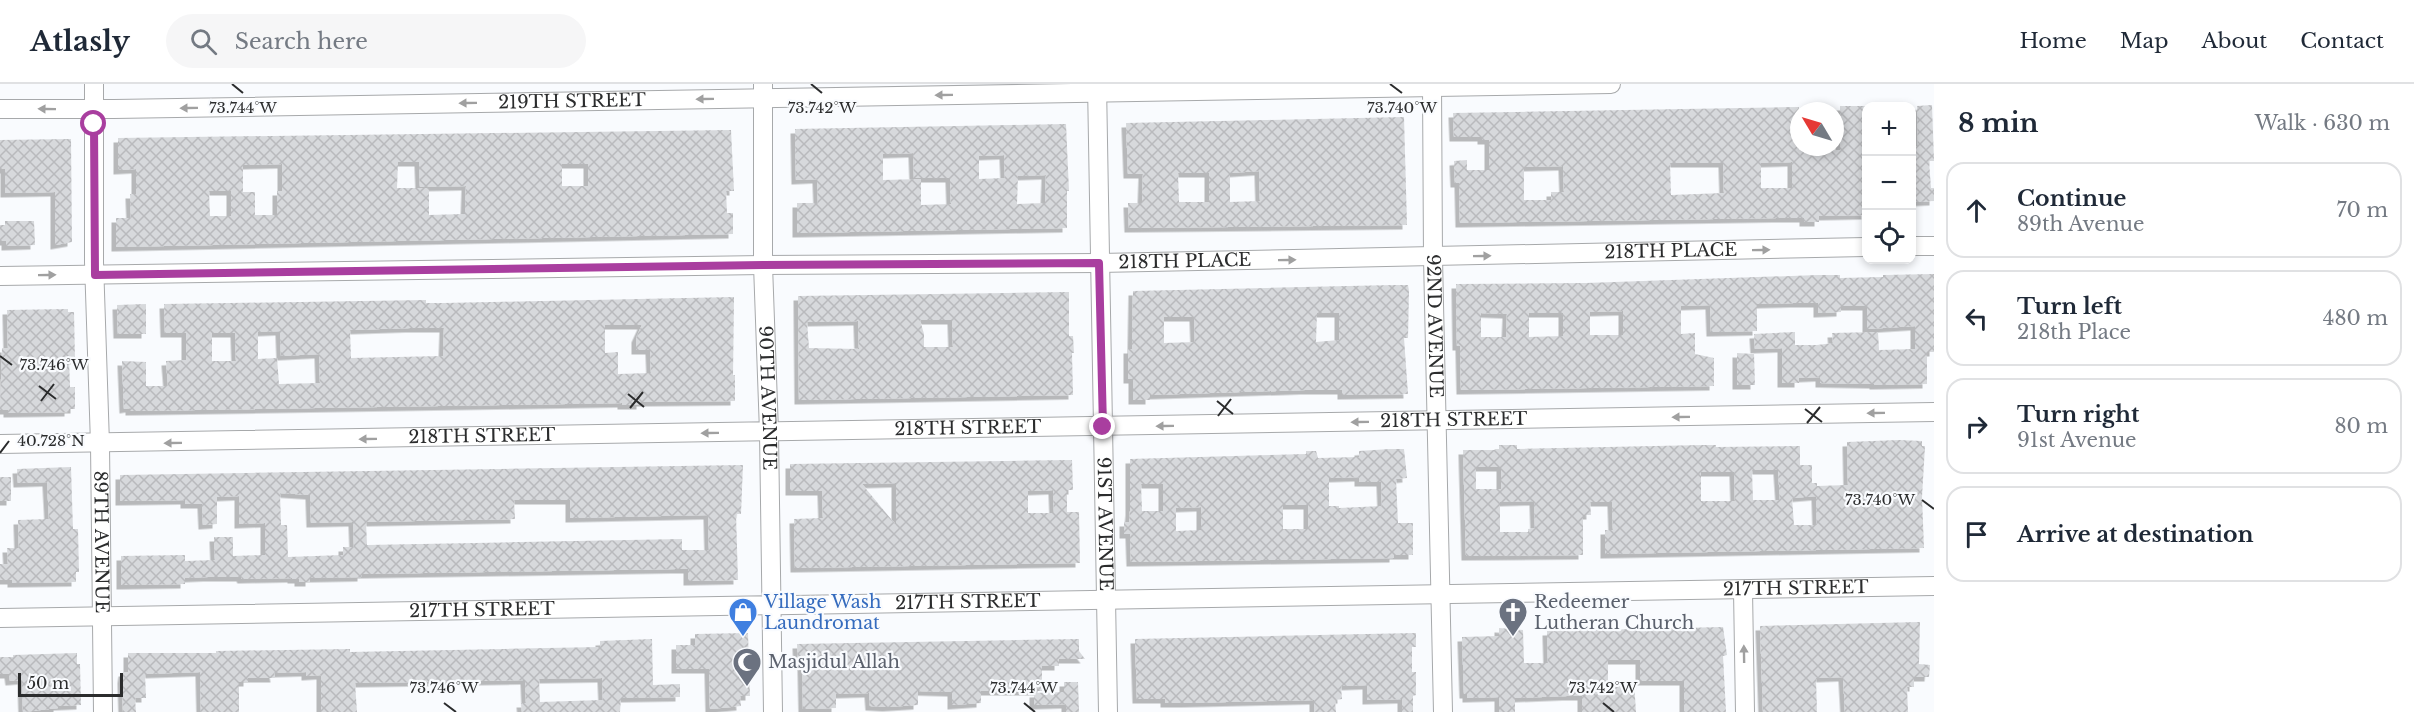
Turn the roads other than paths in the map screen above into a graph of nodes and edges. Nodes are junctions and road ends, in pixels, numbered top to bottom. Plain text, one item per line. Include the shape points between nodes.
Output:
1 (94, 84) edge
2 (1611, 84) edge
3 (1432, 85) edge
4 (1097, 88) edge
5 (763, 91) edge
6 (0, 109) edge
7 (94, 110) junction
8 (1916, 246) edge
9 (1934, 246) edge
10 (1862, 247) edge
11 (1433, 258) junction
12 (1099, 263) junction
13 (763, 265) junction
14 (95, 275) junction
15 (0, 276) edge
16 (1934, 412) edge
17 (1437, 421) junction
18 (1103, 427) junction
19 (769, 432) junction
20 (0, 444) edge
21 (100, 444) junction
22 (1934, 586) edge
23 (1743, 590) junction
24 (1440, 595) junction
25 (1106, 600) junction
26 (770, 606) junction
27 (0, 618) edge
28 (102, 618) junction
29 (103, 712) edge
30 (773, 712) edge
31 (1108, 712) edge
32 (1443, 712) edge
33 (1745, 712) edge

1 - 7 street, 89TH AVENUE
2 - 3 street, 219TH STREET
3 - 4 street, 219TH STREET
3 - 11 street, 92ND AVENUE
4 -> 5 street, 219TH STREET
4 - 12 street, 91ST AVENUE
5 -> 7 street, 219TH STREET
5 - 13 street, 90TH AVENUE
7 -> 6 street, 219TH STREET
7 - 14 street, 89TH AVENUE
8 - 9 street
11 -> 10 street, 218TH PLACE
12 -> 11 street, 218TH PLACE
11 - 17 street, 92ND AVENUE
12 - 13 street, 218TH PLACE
12 - 18 street, 91ST AVENUE
13 - 14 street, 218TH PLACE
13 - 19 street, 90TH AVENUE
15 -> 14 street, 218TH PLACE
14 - 21 street, 89TH AVENUE
16 -> 17 street, 218TH STREET
17 -> 18 street, 218TH STREET
17 - 24 street, 92ND AVENUE
18 - 19 street, 218TH STREET
18 - 25 street, 91ST AVENUE
19 -> 21 street, 218TH STREET
19 - 26 street, 90TH AVENUE
20 - 21 street, 218TH STREET
21 - 28 street, 89TH AVENUE
22 - 23 street, 217TH STREET
23 - 24 street, 217TH STREET
33 -> 23 street
24 - 25 street, 217TH STREET
24 - 32 street, 92ND AVENUE
25 - 26 street, 217TH STREET
25 - 31 street, 91ST AVENUE
26 - 28 street, 217TH STREET
26 - 30 street, 90TH AVENUE
27 - 28 street, 217TH STREET
28 - 29 street, 89TH AVENUE

